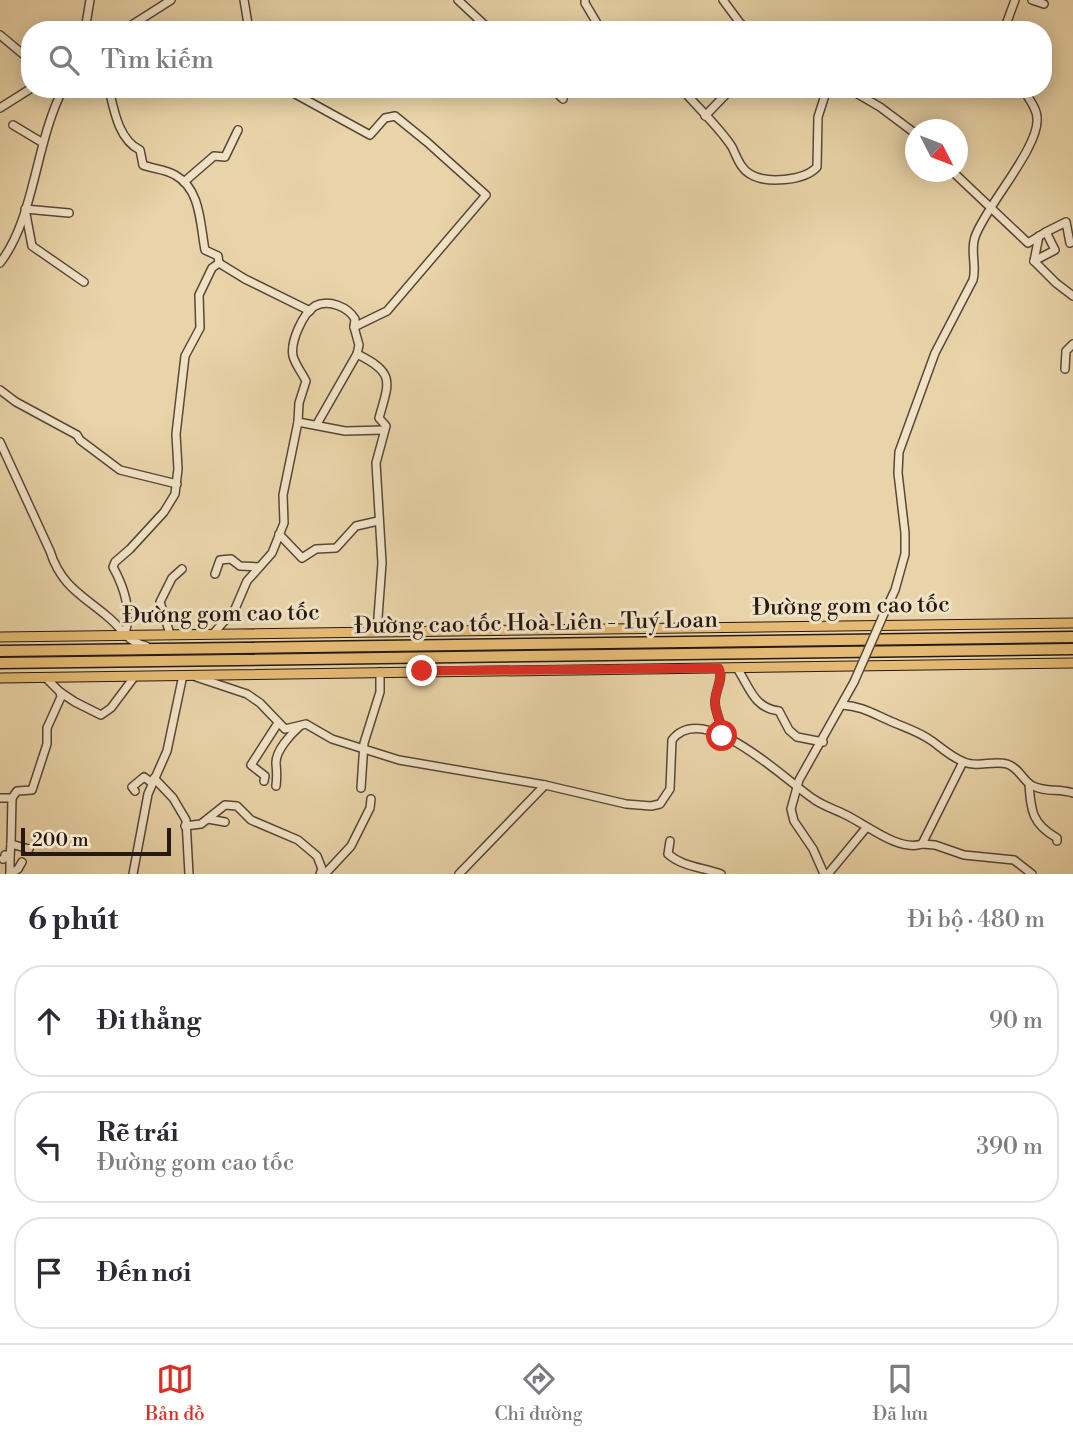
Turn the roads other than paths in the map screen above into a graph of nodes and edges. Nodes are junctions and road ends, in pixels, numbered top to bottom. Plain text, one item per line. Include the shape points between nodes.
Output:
1 (90, 0) edge
2 (171, 0) edge
3 (244, 0) edge
4 (458, 0) edge
5 (585, 0) edge
6 (723, 0) edge
7 (1015, 0) edge
8 (1032, 0) edge
9 (1044, 4) dead end
10 (86, 21) edge
11 (138, 21) edge
12 (247, 21) edge
13 (480, 21) edge
14 (596, 21) edge
15 (739, 21) edge
16 (1007, 21) edge
17 (0, 35) edge
18 (21, 52) edge
19 (21, 95) edge
20 (60, 98) edge
21 (112, 98) edge
22 (303, 98) edge
23 (690, 98) edge
24 (722, 98) edge
25 (824, 98) edge
26 (864, 98) edge
27 (1028, 98) edge
28 (0, 108) edge
29 (705, 116) junction
30 (13, 124) dead end
31 (905, 126) edge
32 (239, 130) dead end
33 (43, 144) junction
34 (184, 182) junction
35 (963, 182) edge
36 (25, 209) junction
37 (991, 209) junction
38 (69, 213) dead end
39 (1042, 234) junction
40 (1070, 243) dead end
41 (1, 261) edge
42 (1034, 261) junction
43 (219, 263) junction
44 (84, 282) dead end
45 (1073, 296) edge
46 (310, 311) junction
47 (355, 327) junction
48 (1073, 344) edge
49 (357, 354) junction
50 (1065, 369) dead end
51 (0, 390) edge
52 (298, 422) junction
53 (317, 424) junction
54 (384, 430) junction
55 (0, 442) edge
56 (177, 484) junction
57 (378, 521) junction
58 (279, 534) junction
59 (259, 567) junction
60 (182, 569) dead end
61 (215, 574) dead end
62 (1073, 623) edge
63 (377, 631) junction
64 (125, 634) junction
65 (170, 634) junction
66 (213, 634) junction
67 (2, 635) edge
68 (1073, 637) edge
69 (147, 646) dead end
70 (1073, 649) edge
71 (0, 651) edge
72 (0, 663) edge
73 (1073, 663) edge
74 (737, 667) junction
75 (719, 668) junction
76 (380, 672) junction
77 (188, 675) junction
78 (113, 676) junction
79 (135, 676) junction
80 (46, 677) junction
81 (0, 678) edge
82 (61, 692) junction
83 (121, 692) junction
84 (842, 705) junction
85 (717, 712) junction
86 (278, 723) junction
87 (300, 725) junction
88 (707, 730) junction
89 (722, 736) junction
90 (823, 742) junction
91 (364, 749) junction
92 (963, 762) junction
93 (265, 775) dead end
94 (153, 781) junction
95 (1030, 784) junction
96 (545, 785) junction
97 (797, 785) junction
98 (276, 786) dead end
99 (361, 788) dead end
100 (135, 791) dead end
101 (1073, 793) edge
102 (0, 798) edge
103 (12, 798) junction
104 (371, 799) dead end
105 (208, 819) junction
106 (225, 822) dead end
107 (186, 826) junction
108 (866, 828) junction
109 (670, 841) dead end
110 (1057, 841) dead end
111 (11, 844) junction
112 (922, 844) junction
113 (29, 849) dead end
114 (22, 862) dead end
115 (133, 874) edge
116 (189, 874) edge
117 (320, 874) edge
118 (325, 874) edge
119 (459, 874) edge
120 (720, 874) edge
121 (826, 874) edge
122 (1032, 874) edge

1 - 10 street
2 - 11 street
3 - 12 street
4 - 13 street
5 - 14 street
6 - 15 street
7 - 16 street
8 - 9 street
17 - 18 street
19 - 28 street
20 - 33 street
21 - 34 street via 123,133 140,150 143,164
22 - 47 street via 370,135 386,118 395,116 486,195 387,311
23 - 29 street
24 - 29 street
25 - 29 street via 818,117 818,162 803,176 770,179 749,174
26 - 31 street
27 - 37 street via 1036,111 1037,127
30 - 33 street
32 - 34 street via 225,157 214,156
33 - 36 street
34 - 43 street via 194,196 205,250 218,256
35 - 37 street
36 - 38 street
36 - 41 street via 19,232
36 - 44 street via 32,246
37 - 39 street via 1028,243
37 - 84 street, bridge via 975,237 973,280 935,353 899,452 905,554 895,590
39 - 40 street via 1066,222
39 - 42 street
39 - 42 street via 1055,250
42 - 45 street
43 - 46 street
43 - 56 street via 199,295 200,328 185,356 176,434
46 - 47 street via 323,304 340,306 352,314
46 - 52 street via 292,343 293,357 306,381
47 - 49 street
48 - 50 street via 1066,351
49 - 53 street
49 - 54 street via 378,365 386,376 385,406 379,418 386,425
51 - 56 street via 77,435 120,470
52 - 53 street
52 - 58 street
53 - 54 street via 345,431
54 - 57 street via 376,463
55 - 64 street via 55,569
56 - 64 street via 172,502 113,567 126,603
57 - 58 street via 354,528 336,548 316,549 302,558
57 - 63 street via 382,563
58 - 59 street via 272,554
59 - 61 street via 220,560
59 - 66 street via 235,609
60 - 65 street via 160,602
62 - 63 main road, Đường gom cao tốc
63 - 66 main road, Đường gom cao tốc
64 - 65 main road, Đường gom cao tốc
64 - 67 main road, Đường gom cao tốc
64 - 69 street via 131,642
65 - 66 main road, Đường gom cao tốc
68 - 71 highway, Đường cao tốc Hoà Liên - Tuý Loan
70 - 72 highway, Đường cao tốc Hoà Liên - Tuý Loan
73 - 74 main road
74 - 75 main road
74 - 90 street via 755,698 766,709 779,711 797,737
75 - 76 main road
75 - 85 street
76 - 77 main road
76 - 91 street via 380,692
77 - 79 main road via 146,671
77 - 86 street via 247,694
77 - 94 street via 167,751
78 - 79 main road
78 - 80 main road
78 - 83 street
79 - 83 street
80 - 81 main road
80 - 82 street
82 - 83 street via 101,715
82 - 103 street via 32,790 18,791
84 - 90 street
84 - 92 street via 860,706 910,728
85 - 88 street
85 - 89 street
86 - 87 street via 285,729
86 - 93 street via 251,765
87 - 91 street
87 - 98 street via 278,754
88 - 89 street
88 - 96 street via 682,732 672,740 671,785 656,806 626,804
89 - 97 street
90 - 97 street
91 - 96 street via 399,760
91 - 99 street
92 - 95 street via 1005,763
92 - 112 street
94 - 100 street via 144,777 132,787
94 - 107 street via 177,803
94 - 115 street
95 - 101 street
95 - 110 street via 1032,816
96 - 119 street
97 - 108 street via 815,801
97 - 121 street via 793,817
102 - 103 street
103 - 111 street
104 - 118 street via 351,846
105 - 106 street
105 - 107 street
105 - 117 street via 225,805 237,806 251,820 298,840 317,856
107 - 116 street
108 - 112 street via 911,847
108 - 121 street
109 - 120 street via 668,854 673,858
111 - 113 street
111 - 114 street via 7,857 10,874
112 - 122 street via 964,855 1014,860

